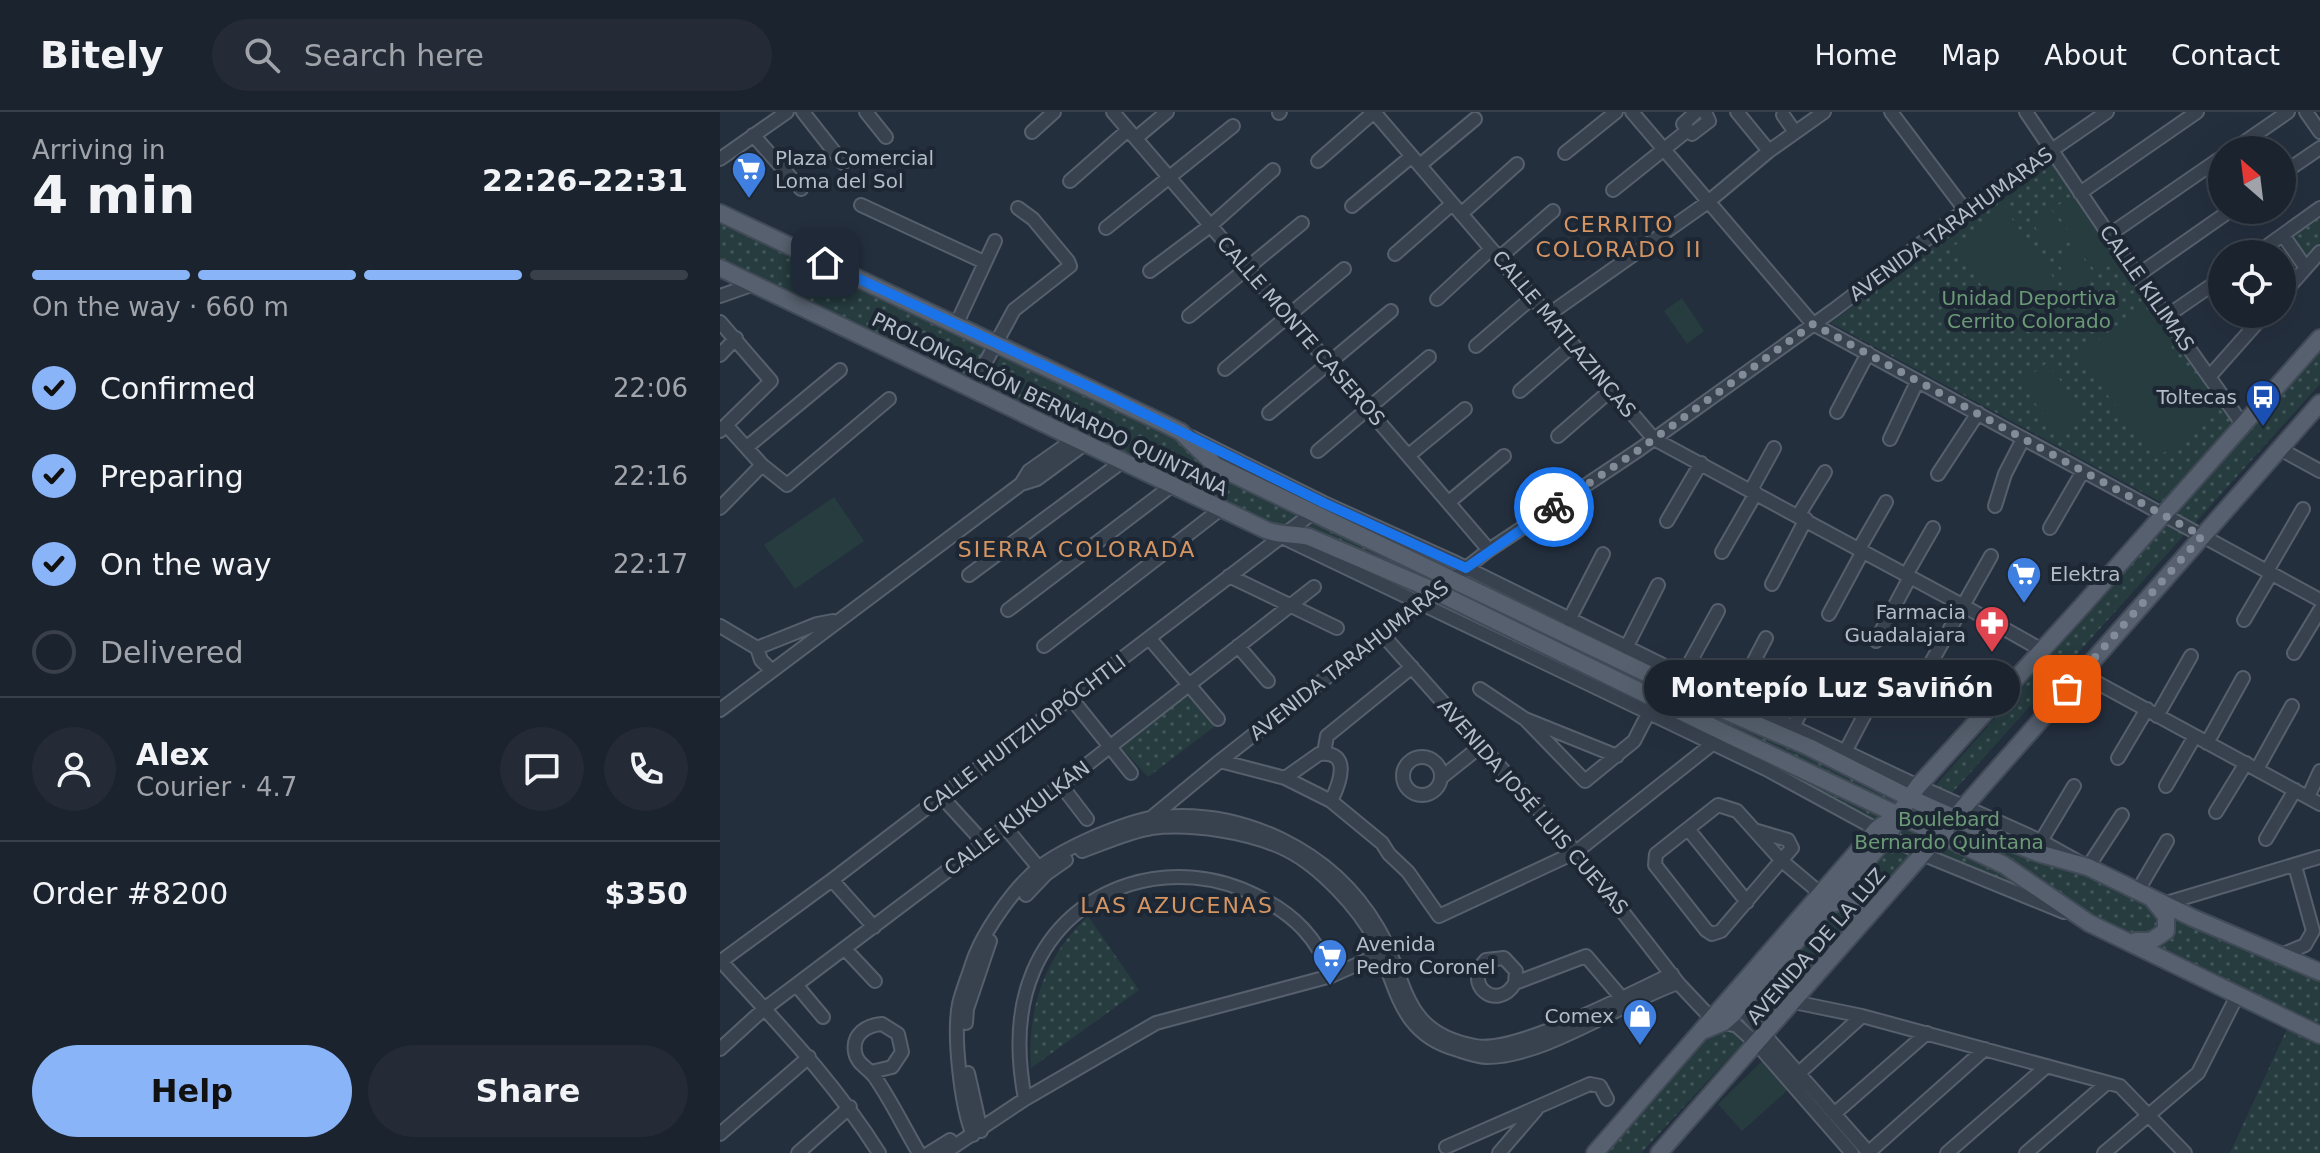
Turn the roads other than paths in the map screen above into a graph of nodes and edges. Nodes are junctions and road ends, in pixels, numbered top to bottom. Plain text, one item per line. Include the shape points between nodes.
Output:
1 (787, 112) edge
2 (803, 112) edge
3 (866, 112) edge
4 (1054, 112) edge
5 (1113, 112) edge
6 (1167, 112) edge
7 (1616, 112) edge
8 (1632, 112) edge
9 (1696, 112) edge
10 (1705, 112) edge
11 (1737, 112) edge
12 (1824, 112) edge
13 (1891, 112) edge
14 (2026, 112) edge
15 (2107, 112) edge
16 (2197, 112) edge
17 (2288, 112) edge
18 (2306, 112) edge
19 (1394, 113) edge
20 (1377, 115) edge
21 (1783, 115) dead end
22 (1475, 119) dead end
23 (1233, 126) dead end
24 (1688, 130) junction
25 (1032, 132) dead end
26 (1795, 132) junction
27 (2320, 132) edge
28 (1132, 134) junction
29 (753, 135) junction
30 (2253, 136) edge
31 (886, 137) dead end
32 (2320, 148) edge
33 (1664, 149) junction
34 (1769, 151) junction
35 (2052, 151) junction
36 (1565, 153) dead end
37 (720, 159) edge
38 (1416, 160) junction
39 (1318, 161) dead end
40 (843, 163) dead end
41 (1517, 164) dead end
42 (2296, 164) edge
43 (2208, 167) edge
44 (1273, 170) dead end
45 (1171, 178) junction
46 (1070, 181) dead end
47 (801, 189) dead end
48 (1613, 190) dead end
49 (2080, 193) junction
50 (1708, 202) junction
51 (861, 205) dead end
52 (1352, 206) dead end
53 (1018, 208) dead end
54 (2320, 208) edge
55 (1457, 209) junction
56 (1965, 210) junction
57 (1553, 211) dead end
58 (720, 213) edge
59 (1302, 223) dead end
60 (2211, 224) edge
61 (1210, 226) junction
62 (1106, 228) dead end
63 (2109, 235) junction
64 (2283, 235) junction
65 (2276, 240) edge
66 (995, 241) dead end
67 (2320, 252) edge
68 (1395, 254) dead end
69 (1495, 254) junction
70 (984, 262) junction
71 (1247, 267) junction
72 (720, 268) edge
73 (2306, 268) junction
74 (1344, 269) dead end
75 (1150, 271) dead end
76 (2138, 275) junction
77 (2296, 279) edge
78 (754, 284) junction
79 (2208, 288) edge
80 (720, 296) edge
81 (1533, 297) junction
82 (1437, 299) dead end
83 (1391, 311) dead end
84 (1287, 315) junction
85 (1548, 315) junction
86 (1189, 316) dead end
87 (2167, 316) junction
88 (720, 322) edge
89 (1813, 324) junction
90 (956, 325) junction
91 (2253, 328) edge
92 (736, 338) junction
93 (2320, 338) edge
94 (994, 342) junction
95 (1476, 346) dead end
96 (1572, 346) junction
97 (1868, 353) junction
98 (720, 355) edge
99 (1429, 357) dead end
100 (1328, 363) junction
101 (1225, 369) dead end
102 (840, 370) dead end
103 (2209, 377) junction
104 (1917, 382) junction
105 (971, 389) junction
106 (1611, 390) junction
107 (1520, 391) dead end
108 (889, 399) dead end
109 (2320, 403) edge
110 (1366, 408) junction
111 (1465, 409) dead end
112 (1837, 412) dead end
113 (1269, 413) dead end
114 (1978, 413) junction
115 (2243, 425) junction
116 (723, 428) edge
117 (1558, 436) dead end
118 (1654, 439) junction
119 (1890, 439) dead end
120 (2023, 439) junction
121 (1081, 441) junction
122 (747, 447) junction
123 (1774, 448) dead end
124 (2280, 449) junction
125 (1318, 451) dead end
126 (1409, 455) junction
127 (1504, 456) dead end
128 (1123, 461) junction
129 (1701, 463) junction
130 (762, 465) junction
131 (2083, 471) junction
132 (2320, 471) edge
133 (1825, 472) dead end
134 (1938, 474) dead end
135 (1174, 484) junction
136 (1754, 492) junction
137 (1449, 502) junction
138 (1886, 502) dead end
139 (1995, 506) dead end
140 (720, 508) edge
141 (1222, 508) junction
142 (1319, 509) junction
143 (2303, 509) dead end
144 (2163, 516) junction
145 (1802, 518) junction
146 (1667, 521) dead end
147 (1933, 528) dead end
148 (2050, 528) dead end
149 (1283, 535) junction
150 (2202, 536) junction
151 (1489, 550) junction
152 (1861, 550) junction
153 (1722, 552) dead end
154 (1603, 554) dead end
155 (1991, 556) dead end
156 (1466, 568) junction
157 (2269, 572) junction
158 (969, 575) dead end
159 (1229, 576) junction
160 (1908, 576) junction
161 (1452, 579) junction
162 (1772, 584) dead end
163 (1658, 585) dead end
164 (1314, 587) dead end
165 (1435, 591) junction
166 (2320, 600) edge
167 (1421, 603) junction
168 (1962, 605) junction
169 (1290, 607) junction
170 (1008, 610) dead end
171 (2320, 610) edge
172 (1718, 611) dead end
173 (1829, 614) dead end
174 (837, 620) junction
175 (1569, 620) junction
176 (2244, 620) dead end
177 (720, 626) edge
178 (1337, 628) dead end
179 (1382, 634) junction
180 (1766, 638) dead end
181 (1150, 639) junction
182 (1876, 641) dead end
183 (1044, 646) dead end
184 (1238, 646) junction
185 (757, 648) junction
186 (1626, 648) junction
187 (2042, 650) junction
188 (2294, 653) dead end
189 (2191, 656) dead end
190 (1412, 667) junction
191 (1928, 668) dead end
192 (1823, 669) dead end
193 (772, 671) junction
194 (2081, 674) junction
195 (1683, 675) junction
196 (2243, 678) dead end
197 (1268, 681) dead end
198 (1188, 684) junction
199 (1480, 689) dead end
200 (1875, 695) dead end
201 (1071, 698) junction
202 (1734, 699) junction
203 (2292, 706) dead end
204 (720, 710) edge
205 (1649, 712) junction
206 (2152, 712) junction
207 (1218, 719) dead end
208 (1525, 719) junction
209 (1793, 727) junction
210 (1719, 738) junction
211 (2201, 739) junction
212 (1481, 746) junction
213 (1111, 747) junction
214 (1845, 752) junction
215 (1324, 753) junction
216 (1617, 756) junction
217 (2118, 758) dead end
218 (1220, 761) junction
219 (2252, 766) junction
220 (2320, 771) edge
221 (1131, 773) dead end
222 (1442, 777) dead end
223 (1285, 778) junction
224 (1061, 785) junction
225 (2074, 786) dead end
226 (2166, 786) dead end
227 (2295, 790) junction
228 (1914, 792) junction
229 (941, 796) junction
230 (2308, 797) junction
231 (1331, 801) junction
232 (2320, 804) edge
233 (1958, 812) junction
234 (2216, 812) dead end
235 (1898, 815) junction
236 (2122, 815) dead end
237 (1087, 819) dead end
238 (1149, 824) junction
239 (1005, 827) junction
240 (1688, 829) junction
241 (1754, 830) junction
242 (1883, 832) junction
243 (1938, 836) junction
244 (2266, 839) dead end
245 (2041, 841) junction
246 (2167, 841) dead end
247 (984, 843) junction
248 (1576, 852) junction
249 (1922, 854) junction
250 (2320, 857) edge
251 (1782, 861) junction
252 (2295, 866) junction
253 (2088, 867) junction
254 (1039, 868) junction
255 (832, 880) junction
256 (1023, 892) junction
257 (2151, 898) junction
258 (1826, 899) junction
259 (1747, 902) junction
260 (2089, 923) junction
261 (874, 927) junction
262 (2123, 937) junction
263 (845, 949) junction
264 (1384, 952) junction
265 (2281, 955) junction
266 (720, 961) edge
267 (2320, 972) edge
268 (1331, 976) junction
269 (1675, 978) junction
270 (875, 981) dead end
271 (1515, 983) dead end
272 (1809, 984) junction
273 (797, 986) junction
274 (2238, 994) junction
275 (1624, 1001) junction
276 (1794, 1002) junction
277 (1739, 1006) junction
278 (764, 1009) junction
279 (1862, 1016) junction
280 (823, 1017) dead end
281 (1713, 1024) junction
282 (1927, 1033) junction
283 (2320, 1035) edge
284 (1761, 1039) junction
285 (720, 1049) edge
286 (1985, 1049) junction
287 (809, 1057) junction
288 (2047, 1066) junction
289 (871, 1072) junction
290 (1799, 1073) junction
291 (2107, 1083) junction
292 (1025, 1099) junction
293 (1539, 1106) junction
294 (850, 1107) junction
295 (2149, 1113) junction
296 (1834, 1114) junction
297 (1628, 1115) junction
298 (975, 1130) junction
299 (720, 1134) edge
300 (798, 1153) edge
301 (879, 1153) edge
302 (919, 1153) edge
303 (929, 1153) edge
304 (944, 1153) edge
305 (1469, 1153) edge
306 (1499, 1153) edge
307 (1595, 1153) edge
308 (1659, 1153) edge
309 (1852, 1153) edge
310 (1869, 1153) edge
311 (1947, 1153) edge
312 (2026, 1153) edge
313 (2104, 1153) edge
314 (2185, 1153) edge

1 - 29 street
2 - 40 street
3 - 31 street
4 - 25 street
5 - 28 street, CALLE MONTE CASEROS
6 - 28 street
7 - 36 street
8 - 33 street
9 - 24 street via 1683,124
10 - 24 street via 1709,121 1694,133
11 - 34 street
12 - 26 street
13 - 56 street
14 - 35 street, CALLE KILIMAS
15 - 35 street, AVENIDA TARAHUMARAS
16 - 49 street
17 - 30 street
18 - 27 street
19 - 20 street
20 - 38 street, CALLE MATLAZINCAS
20 - 39 street
21 - 26 street
22 - 38 street
23 - 45 street
24 - 33 street
26 - 34 street
28 - 45 street, CALLE MONTE CASEROS
28 - 46 street
29 - 37 street
29 - 47 street
32 - 42 street
33 - 48 street
33 - 50 street
34 - 50 street
35 - 49 street, CALLE KILIMAS
35 - 56 street, AVENIDA TARAHUMARAS
38 - 52 street
38 - 55 street, CALLE MATLAZINCAS
41 - 55 street
43 - 63 street
44 - 61 street
45 - 61 street, CALLE MONTE CASEROS
45 - 62 street
49 - 63 street, CALLE KILIMAS
50 - 85 street
50 - 89 street
51 - 70 street
53 - 94 street via 1070,266 1014,310
54 - 64 street
55 - 68 street
55 - 69 street, CALLE MATLAZINCAS
56 - 89 street, AVENIDA TARAHUMARAS
57 - 69 street
58 - 90 main road, PROLONGACIÓN BERNARDO QUINTANA
59 - 71 street
60 - 76 street
61 - 71 street, CALLE MONTE CASEROS
61 - 75 street
63 - 76 street, CALLE KILIMAS
64 - 65 street
64 - 73 street
66 - 70 street
67 - 73 street
69 - 81 street, CALLE MATLAZINCAS
69 - 82 street
70 - 90 street
71 - 84 street, CALLE MONTE CASEROS
71 - 86 street
72 - 78 main road, PROLONGACIÓN BERNARDO QUINTANA
73 - 77 street
74 - 84 street
76 - 87 street, CALLE KILIMAS
78 - 80 street
78 - 105 main road, PROLONGACIÓN BERNARDO QUINTANA
79 - 87 street
81 - 85 street, CALLE MATLAZINCAS
81 - 95 street
83 - 100 street
84 - 100 street, CALLE MONTE CASEROS
84 - 101 street
85 - 96 street, CALLE MATLAZINCAS
87 - 103 street, CALLE KILIMAS
88 - 92 street
89 - 97 street
89 - 118 street, AVENIDA TARAHUMARAS
90 - 94 main road, PROLONGACIÓN BERNARDO QUINTANA
91 - 103 street
92 - 98 street
92 - 116 street via 771,384
93 - 115 main road, AVENIDA DE LA LUZ
94 - 105 street
94 - 142 main road, PROLONGACIÓN BERNARDO QUINTANA via 1181,432 1216,466
96 - 106 street, CALLE MATLAZINCAS
96 - 107 street
97 - 104 street
97 - 112 street
99 - 110 street
100 - 110 street, CALLE MONTE CASEROS
100 - 113 street
102 - 122 street
103 - 115 street, CALLE KILIMAS
104 - 114 street
104 - 119 street
105 - 121 main road, PROLONGACIÓN BERNARDO QUINTANA
106 - 117 street
106 - 118 street, CALLE MATLAZINCAS
108 - 130 street via 787,485
109 - 124 main road, AVENIDA DE LA LUZ
110 - 125 street
110 - 126 street, CALLE MONTE CASEROS
111 - 126 street
114 - 120 street
114 - 134 street
115 - 144 main road, AVENIDA DE LA LUZ
116 - 122 street
118 - 129 street, CALLE MATLAZINCAS
118 - 151 street, AVENIDA TARAHUMARAS
120 - 131 street
120 - 139 street
121 - 128 main road, PROLONGACIÓN BERNARDO QUINTANA
121 - 174 street via 1029,471 1021,484
122 - 130 street
123 - 136 street
124 - 132 street
124 - 150 main road, AVENIDA DE LA LUZ
126 - 137 street, CALLE MONTE CASEROS
127 - 137 street
128 - 135 main road, PROLONGACIÓN BERNARDO QUINTANA
128 - 158 street
129 - 136 street, CALLE MATLAZINCAS
129 - 146 street
130 - 140 street
131 - 144 street
131 - 148 street
133 - 145 street
135 - 141 main road, PROLONGACIÓN BERNARDO QUINTANA
135 - 170 street
136 - 145 street, CALLE MATLAZINCAS
136 - 153 street
137 - 151 street, CALLE MONTE CASEROS
138 - 152 street
141 - 149 main road, PROLONGACIÓN BERNARDO QUINTANA
141 - 183 street
142 - 149 street, CALLE HUITZILOPÓCHTLI
142 - 156 street, PROLONGACIÓN BERNARDO QUINTANA
142 - 161 main road, PROLONGACIÓN BERNARDO QUINTANA
143 - 157 street
144 - 150 street
144 - 187 main road, AVENIDA DE LA LUZ
145 - 152 street, CALLE MATLAZINCAS
145 - 162 street
147 - 160 street
149 - 159 street, CALLE HUITZILOPÓCHTLI
149 - 165 main road, PROLONGACIÓN BERNARDO QUINTANA via 1309,537
149 - 167 street, PROLONGACIÓN BERNARDO QUINTANA
150 - 157 street
150 - 194 main road, AVENIDA DE LA LUZ
151 - 156 street, AVENIDA TARAHUMARAS
152 - 160 street, CALLE MATLAZINCAS
152 - 173 street
154 - 175 street
155 - 168 street
156 - 161 street, AVENIDA TARAHUMARAS
156 - 175 street, PROLONGACIÓN BERNARDO QUINTANA
157 - 166 street
157 - 176 street
159 - 169 street
159 - 181 street, CALLE HUITZILOPÓCHTLI
160 - 168 street, CALLE MATLAZINCAS
160 - 182 street
161 - 165 street, AVENIDA TARAHUMARAS
161 - 228 main road, PROLONGACIÓN BERNARDO QUINTANA
163 - 186 street
164 - 169 street, CALLE KUKULKÁN
165 - 167 street, AVENIDA TARAHUMARAS
165 - 210 main road, PROLONGACIÓN BERNARDO QUINTANA
167 - 179 street, AVENIDA TARAHUMARAS
167 - 205 street, PROLONGACIÓN BERNARDO QUINTANA
168 - 187 street, CALLE MATLAZINCAS
168 - 191 street
169 - 178 street
169 - 184 street, CALLE KUKULKÁN
171 - 188 street
172 - 195 street
174 - 185 street
174 - 193 street
175 - 186 street, PROLONGACIÓN BERNARDO QUINTANA
177 - 185 street
179 - 190 street, AVENIDA JOSÉ LUIS CUEVAS
179 - 218 street, AVENIDA TARAHUMARAS
180 - 202 street
181 - 198 street
181 - 201 street, CALLE HUITZILOPÓCHTLI
184 - 197 street
184 - 198 street, CALLE KUKULKÁN
185 - 193 street
186 - 195 street, PROLONGACIÓN BERNARDO QUINTANA
187 - 228 main road, AVENIDA DE LA LUZ
189 - 206 street
190 - 212 street, AVENIDA JOSÉ LUIS CUEVAS
190 - 215 street via 1327,736
192 - 209 street
193 - 204 street
194 - 206 street
194 - 233 main road, AVENIDA DE LA LUZ
195 - 202 street, PROLONGACIÓN BERNARDO QUINTANA
196 - 211 street
198 - 207 street
198 - 213 street, CALLE KUKULKÁN
199 - 208 street
200 - 214 street
201 - 213 street
201 - 229 street, CALLE HUITZILOPÓCHTLI
202 - 209 street, PROLONGACIÓN BERNARDO QUINTANA
203 - 219 street
205 - 210 street, PROLONGACIÓN BERNARDO QUINTANA
205 - 216 street via 1634,741
206 - 211 street
206 - 217 street
208 - 216 street
208 - 216 street via 1583,780
209 - 214 street, PROLONGACIÓN BERNARDO QUINTANA
210 - 235 main road, PROLONGACIÓN BERNARDO QUINTANA
210 - 242 street, PROLONGACIÓN BERNARDO QUINTANA
210 - 248 street
211 - 219 street
211 - 226 street
212 - 222 street
212 - 248 street, AVENIDA JOSÉ LUIS CUEVAS
213 - 221 street
213 - 224 street, CALLE KUKULKÁN
214 - 228 street, PROLONGACIÓN BERNARDO QUINTANA
215 - 223 street
215 - 231 street via 1335,757 1341,771
218 - 223 street
218 - 238 street, AVENIDA TARAHUMARAS
219 - 227 street
219 - 234 street
220 - 230 street
223 - 231 street
224 - 237 street
224 - 239 street, CALLE KUKULKÁN
225 - 245 street
227 - 230 street
227 - 244 street
228 - 233 main road, PROLONGACIÓN BERNARDO QUINTANA
228 - 235 main road, AVENIDA DE LA LUZ
229 - 247 street
229 - 255 street, CALLE HUITZILOPÓCHTLI
230 - 232 street
231 - 248 street via 1380,840 1439,916
233 - 243 main road, AVENIDA DE LA LUZ
233 - 245 street, PROLONGACIÓN BERNARDO QUINTANA
233 - 253 main road, PROLONGACIÓN BERNARDO QUINTANA via 2038,853
235 - 242 main road, AVENIDA DE LA LUZ
235 - 243 main road, PROLONGACIÓN BERNARDO QUINTANA
236 - 253 street
238 - 254 street via 1107,832
238 - 256 street via 1078,852
238 - 264 street via 1215,829 1289,846 1340,879 1378,928
239 - 247 street, CALLE KUKULKÁN
239 - 254 street
240 - 241 street via 1718,805 1737,811
240 - 259 street
240 - 259 street via 1656,854 1654,863 1706,930 1721,931
241 - 251 street
241 - 251 street via 1792,844
242 - 249 street, PROLONGACIÓN BERNARDO QUINTANA
242 - 258 main road, AVENIDA DE LA LUZ
243 - 249 main road, AVENIDA DE LA LUZ
243 - 260 main road, PROLONGACIÓN BERNARDO QUINTANA via 2004,865
245 - 253 street, PROLONGACIÓN BERNARDO QUINTANA
246 - 257 street
247 - 261 street, CALLE KUKULKÁN
248 - 269 street, AVENIDA JOSÉ LUIS CUEVAS
249 - 260 street, PROLONGACIÓN BERNARDO QUINTANA
249 - 272 main road, AVENIDA DE LA LUZ
250 - 252 street
251 - 258 street
251 - 259 street
252 - 257 street
252 - 265 street via 2313,931 2305,945
253 - 257 main road, PROLONGACIÓN BERNARDO QUINTANA
254 - 256 street
255 - 261 street
255 - 266 street, CALLE HUITZILOPÓCHTLI
256 - 298 street via 992,937 968,992 967,1064
257 - 262 main road via 2166,916 2166,931 2148,942
257 - 265 main road, PROLONGACIÓN BERNARDO QUINTANA
258 - 272 main road via 1853,902 1857,918
258 - 277 main road, AVENIDA DE LA LUZ
258 - 281 main road, AVENIDA DE LA LUZ
260 - 262 main road, PROLONGACIÓN BERNARDO QUINTANA
261 - 263 street, CALLE KUKULKÁN
262 - 274 main road, PROLONGACIÓN BERNARDO QUINTANA
263 - 270 street
263 - 273 street, CALLE KUKULKÁN
264 - 268 street
264 - 275 street via 1407,999 1433,1035 1486,1057 1523,1052
265 - 267 main road, PROLONGACIÓN BERNARDO QUINTANA
266 - 278 street
268 - 292 street via 1163,1021
268 - 292 street via 1320,949 1301,925 1247,890 1218,880 1172,876 1121,888 1073,918 1032,975 1019,1032
269 - 275 street
269 - 281 street, AVENIDA JOSÉ LUIS CUEVAS
271 - 275 street via 1586,956
272 - 276 main road, AVENIDA DE LA LUZ
273 - 278 street, CALLE KUKULKÁN
273 - 280 street
274 - 283 main road, PROLONGACIÓN BERNARDO QUINTANA
274 - 295 street via 2198,1073
276 - 279 street
276 - 284 main road, AVENIDA DE LA LUZ
277 - 281 main road, AVENIDA DE LA LUZ
277 - 284 street
278 - 285 street, CALLE KUKULKÁN
278 - 287 street
279 - 282 street
279 - 290 street
281 - 284 street, AVENIDA JOSÉ LUIS CUEVAS via 1737,1026
281 - 297 main road, AVENIDA DE LA LUZ
282 - 286 street
282 - 296 street
284 - 290 street
284 - 308 main road, AVENIDA DE LA LUZ
284 - 309 street
286 - 288 street
286 - 310 street
287 - 294 street
287 - 299 street
288 - 291 street
288 - 311 street
289 - 289 street via 892,1067 902,1052 898,1034 882,1024 864,1029 854,1045 859,1062
289 - 302 street
290 - 296 street
291 - 295 street via 2124,1087
291 - 312 street
292 - 298 street
293 - 297 street via 1586,1085
293 - 305 street via 1452,1144
293 - 306 street
294 - 300 street
294 - 301 street
295 - 313 street
295 - 314 street
296 - 310 street
297 - 307 main road, AVENIDA DE LA LUZ
298 - 303 street
298 - 304 street

